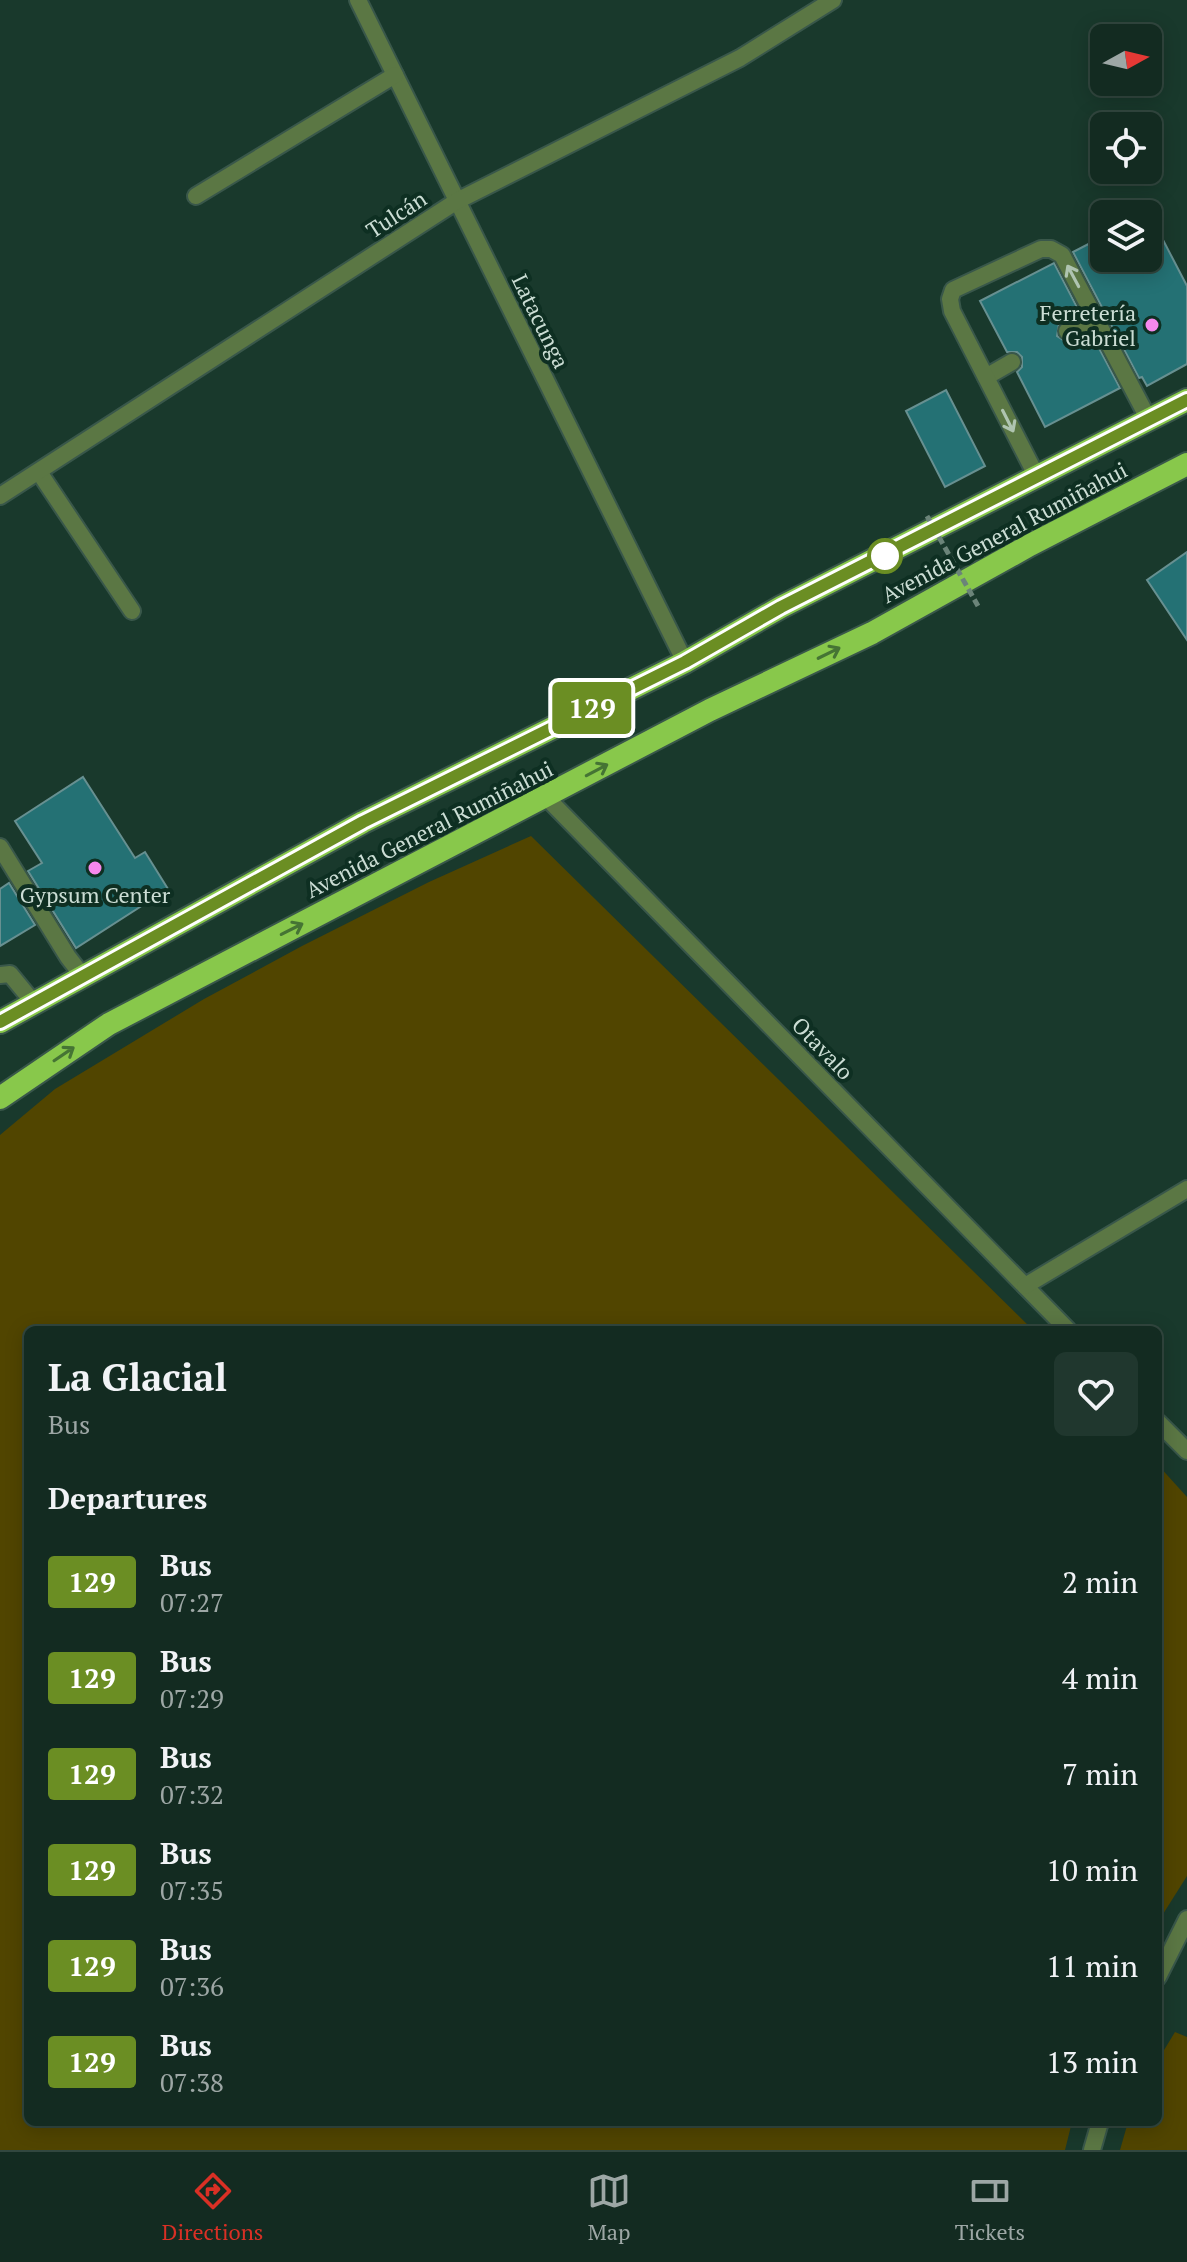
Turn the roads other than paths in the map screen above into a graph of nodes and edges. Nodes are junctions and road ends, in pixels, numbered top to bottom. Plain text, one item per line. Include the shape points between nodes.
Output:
1 (358, 0) edge
2 (833, 0) edge
3 (395, 75) junction
4 (196, 196) dead end
5 (457, 201) junction
6 (1095, 319) junction
7 (1067, 331) dead end
8 (1012, 362) dead end
9 (986, 377) junction
10 (1187, 400) edge
11 (1149, 420) junction
12 (1187, 464) edge
13 (39, 472) junction
14 (1037, 477) junction
15 (0, 496) edge
16 (132, 611) dead end
17 (685, 662) junction
18 (546, 797) junction
19 (0, 847) edge
20 (0, 975) edge
21 (82, 975) junction
22 (33, 1002) junction
23 (0, 1022) edge
24 (0, 1098) edge
25 (1187, 1189) edge
26 (1025, 1286) junction
27 (1064, 1326) edge
28 (1162, 1426) edge
29 (1187, 1451) edge
30 (1187, 1919) edge
31 (1162, 1969) edge
32 (1099, 2126) edge
33 (1092, 2150) edge

1 - 3 street, Latacunga
2 - 5 street, Tulcán via 740,58
3 - 4 street
3 - 5 street, Latacunga
5 - 13 street, Tulcán
5 - 17 street, Latacunga
6 - 7 street
6 -> 9 street via 1062,255 1051,249 953,290 952,311
6 - 11 street
8 - 9 street
9 -> 14 street
10 - 11 highway, Avenida General Rumiñahui
11 - 14 highway, Avenida General Rumiñahui
18 -> 12 highway, Avenida General Rumiñahui via 710,710 872,633
13 - 15 street, Tulcán
13 - 16 street
14 - 17 highway, Avenida General Rumiñahui via 781,607
17 - 21 highway, Avenida General Rumiñahui via 363,822
24 -> 18 highway, Avenida General Rumiñahui via 109,1024
18 - 26 street, Otavalo
19 - 21 street
20 - 22 street via 10,974
21 - 22 highway, Avenida General Rumiñahui
22 - 23 highway, Avenida General Rumiñahui
25 - 26 street
26 - 27 street, Otavalo
28 - 29 street
30 - 31 street
32 - 33 street

